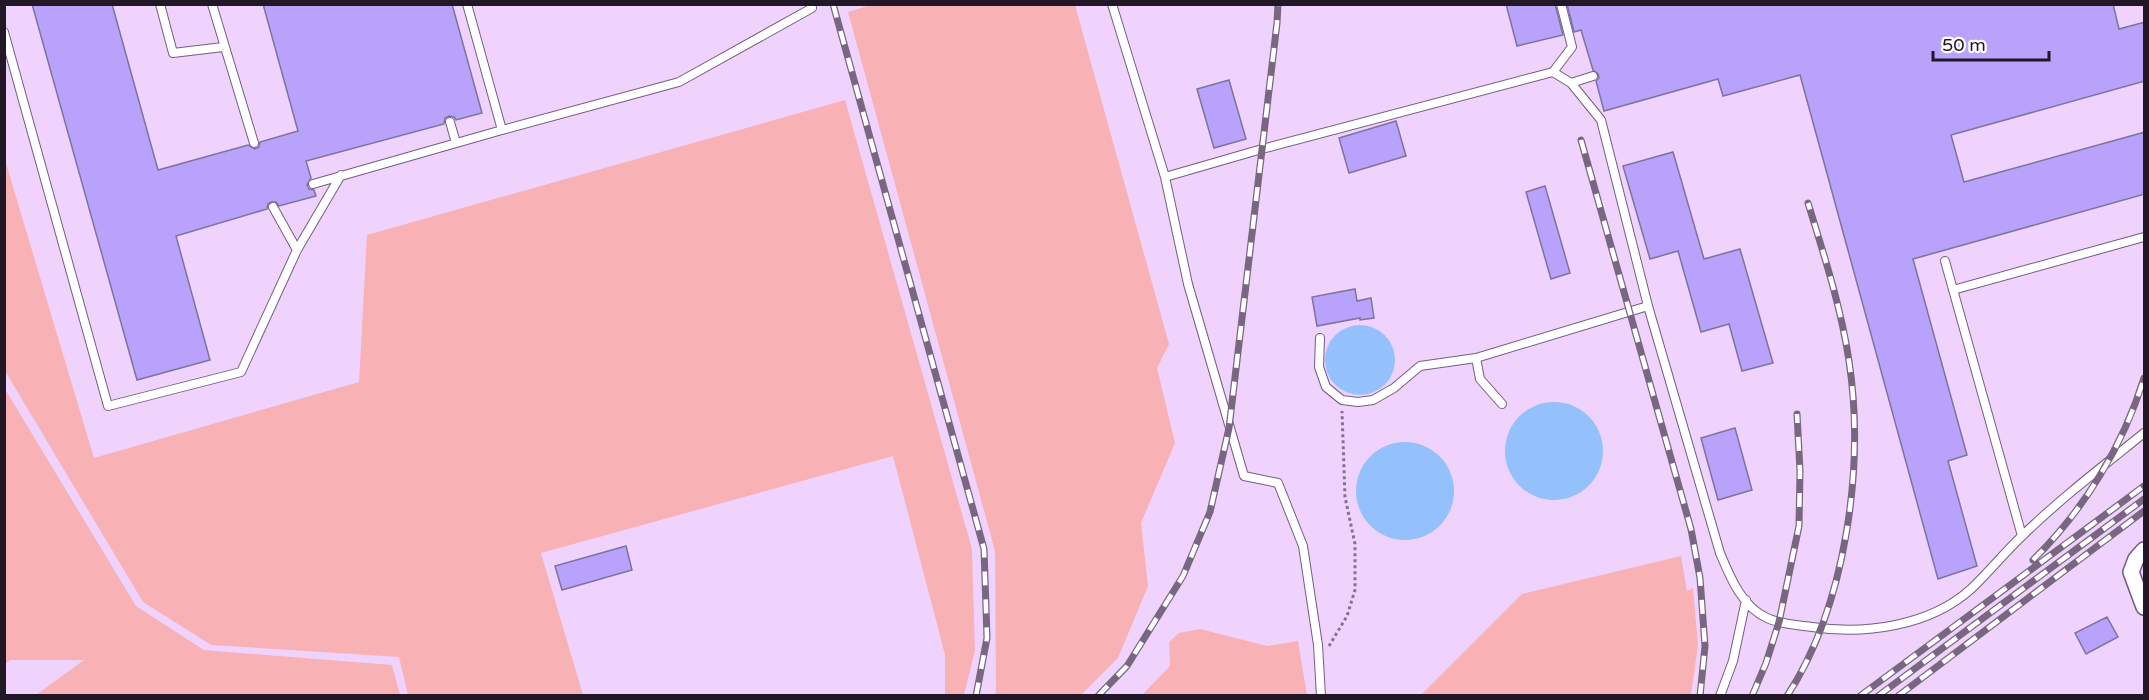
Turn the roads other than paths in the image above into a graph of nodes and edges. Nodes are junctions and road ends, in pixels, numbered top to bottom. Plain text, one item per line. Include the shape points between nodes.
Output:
1 (160, 4) edge
2 (212, 4) edge
3 (467, 4) edge
4 (1112, 4) edge
5 (1561, 4) edge
6 (814, 6) edge
7 (4, 32) edge
8 (223, 47) junction
9 (1553, 72) junction
10 (1593, 76) dead end
11 (1571, 83) junction
12 (450, 122) dead end
13 (502, 130) junction
14 (254, 143) dead end
15 (456, 143) junction
16 (341, 175) junction
17 (1165, 177) junction
18 (313, 184) dead end
19 (273, 207) dead end
20 (2145, 237) edge
21 (297, 250) junction
22 (1945, 261) dead end
23 (1953, 290) junction
24 (1648, 306) junction
25 (1320, 338) dead end
26 (1476, 358) junction
27 (1502, 404) dead end
28 (2145, 433) edge
29 (2022, 536) junction
30 (2145, 550) edge
31 (1746, 600) junction
32 (2145, 607) edge
33 (1321, 696) edge
34 (1720, 696) edge

1 - 8 lane via 173,53
2 - 8 lane
3 - 13 lane
4 - 17 lane
5 - 9 lane via 1572,47
6 - 13 lane via 679,82
7 - 21 lane via 108,406 241,372
8 - 14 lane
9 - 11 lane
9 - 17 lane
10 - 11 lane
11 - 24 lane via 1601,120
12 - 15 lane
13 - 15 lane
15 - 16 lane
16 - 18 lane
16 - 21 lane
17 - 33 lane via 1188,284 1244,476 1278,483 1303,546 1318,645
19 - 21 lane
20 - 23 lane
22 - 23 lane
23 - 29 lane
24 - 26 lane
24 - 31 lane via 1720,553
25 - 26 lane via 1319,367 1326,387 1342,400 1373,400 1420,366
26 - 27 lane via 1480,379
28 - 29 lane
29 - 31 lane via 1970,590 1905,624 1873,629 1821,629 1768,619 1755,612
30 - 32 street via 2131,572
31 - 34 lane via 1733,661

